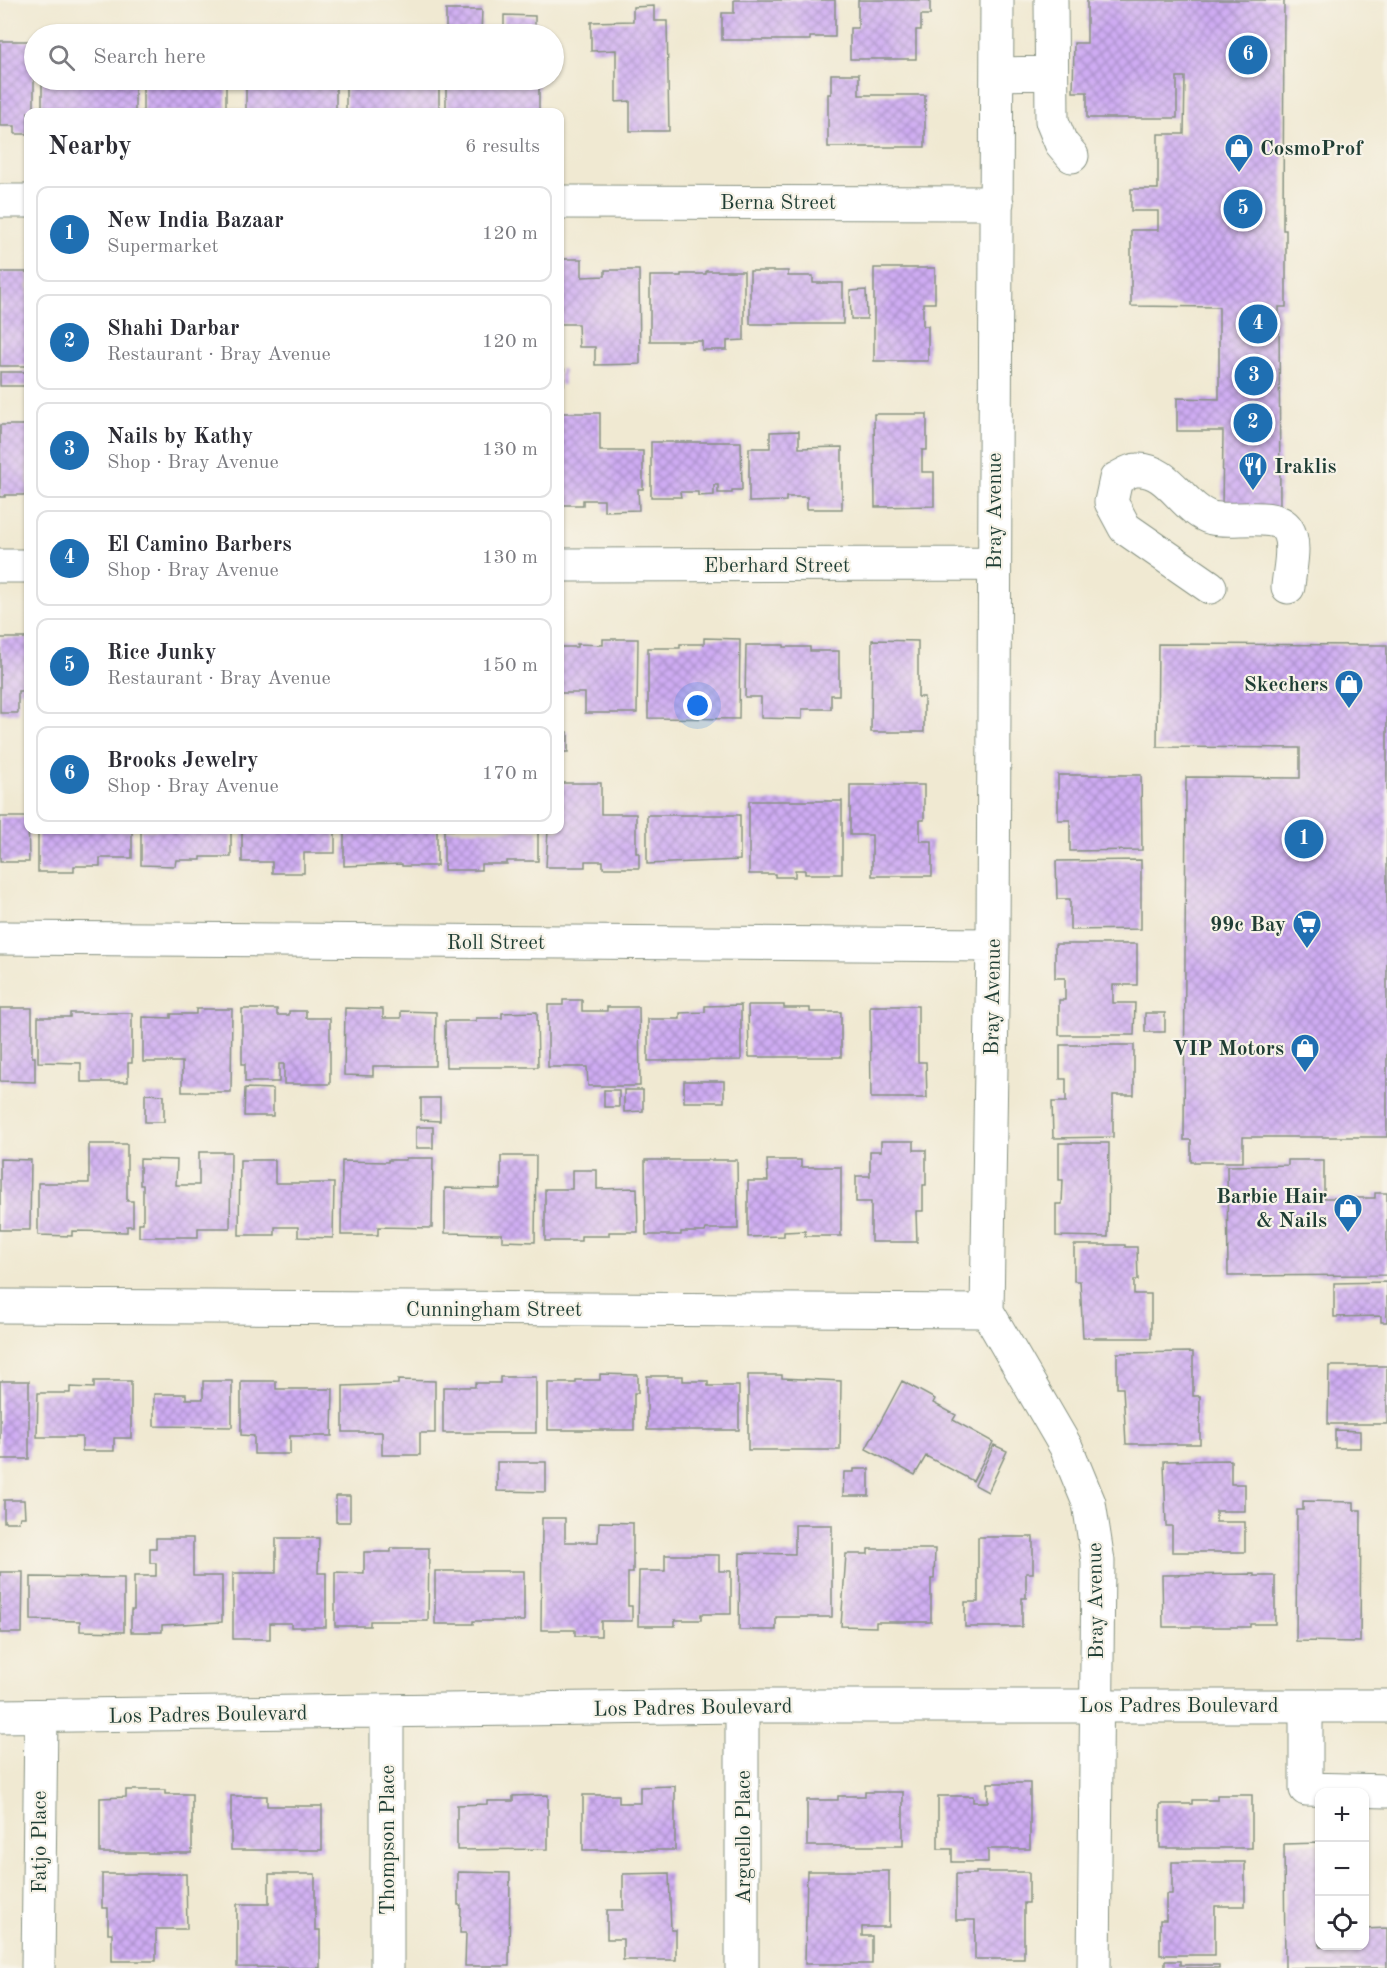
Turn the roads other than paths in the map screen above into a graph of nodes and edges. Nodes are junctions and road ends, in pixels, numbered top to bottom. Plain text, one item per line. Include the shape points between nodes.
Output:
1 (997, 0) edge
2 (1051, 0) edge
3 (1051, 73) junction
4 (997, 74) junction
5 (1072, 156) dead end
6 (0, 201) edge
7 (24, 201) edge
8 (564, 202) edge
9 (997, 203) junction
10 (994, 564) junction
11 (564, 565) edge
12 (0, 566) edge
13 (24, 566) edge
14 (1210, 587) dead end
15 (1288, 587) dead end
16 (0, 938) edge
17 (993, 945) junction
18 (0, 1306) edge
19 (987, 1311) junction
20 (1095, 1704) junction
21 (742, 1706) junction
22 (1306, 1706) junction
23 (1387, 1706) edge
24 (387, 1711) junction
25 (0, 1716) edge
26 (41, 1716) junction
27 (1387, 1791) edge
28 (39, 1968) edge
29 (387, 1968) edge
30 (742, 1968) edge
31 (1094, 1968) edge

1 - 4 street, Bray Avenue
2 - 3 street
3 - 4 street
3 - 5 street via 1053,121 1061,143
4 - 9 street, Bray Avenue
6 - 7 street
8 - 9 street, Berna Street
9 - 10 street, Bray Avenue
10 - 11 street, Eberhard Street
10 - 17 street, Bray Avenue
12 - 13 street
14 - 15 street via 1125,528 1111,502 1116,479 1135,470 1153,472 1189,505 1211,518 1272,519 1286,527 1292,540
16 - 17 street, Roll Street
17 - 19 street, Bray Avenue
18 - 19 street, Cunningham Street
19 - 20 street, Bray Avenue via 1066,1448 1089,1503 1098,1561
20 - 21 street, Los Padres Boulevard
20 - 22 street, Los Padres Boulevard
20 - 31 street, Bray Avenue
21 - 24 street, Los Padres Boulevard
21 - 30 street, Arguello Place
22 - 23 street, Los Padres Boulevard
22 - 27 street via 1306,1789
24 - 26 street, Los Padres Boulevard
24 - 29 street, Thompson Place
25 - 26 street, Los Padres Boulevard
26 - 28 street, Fatjo Place

